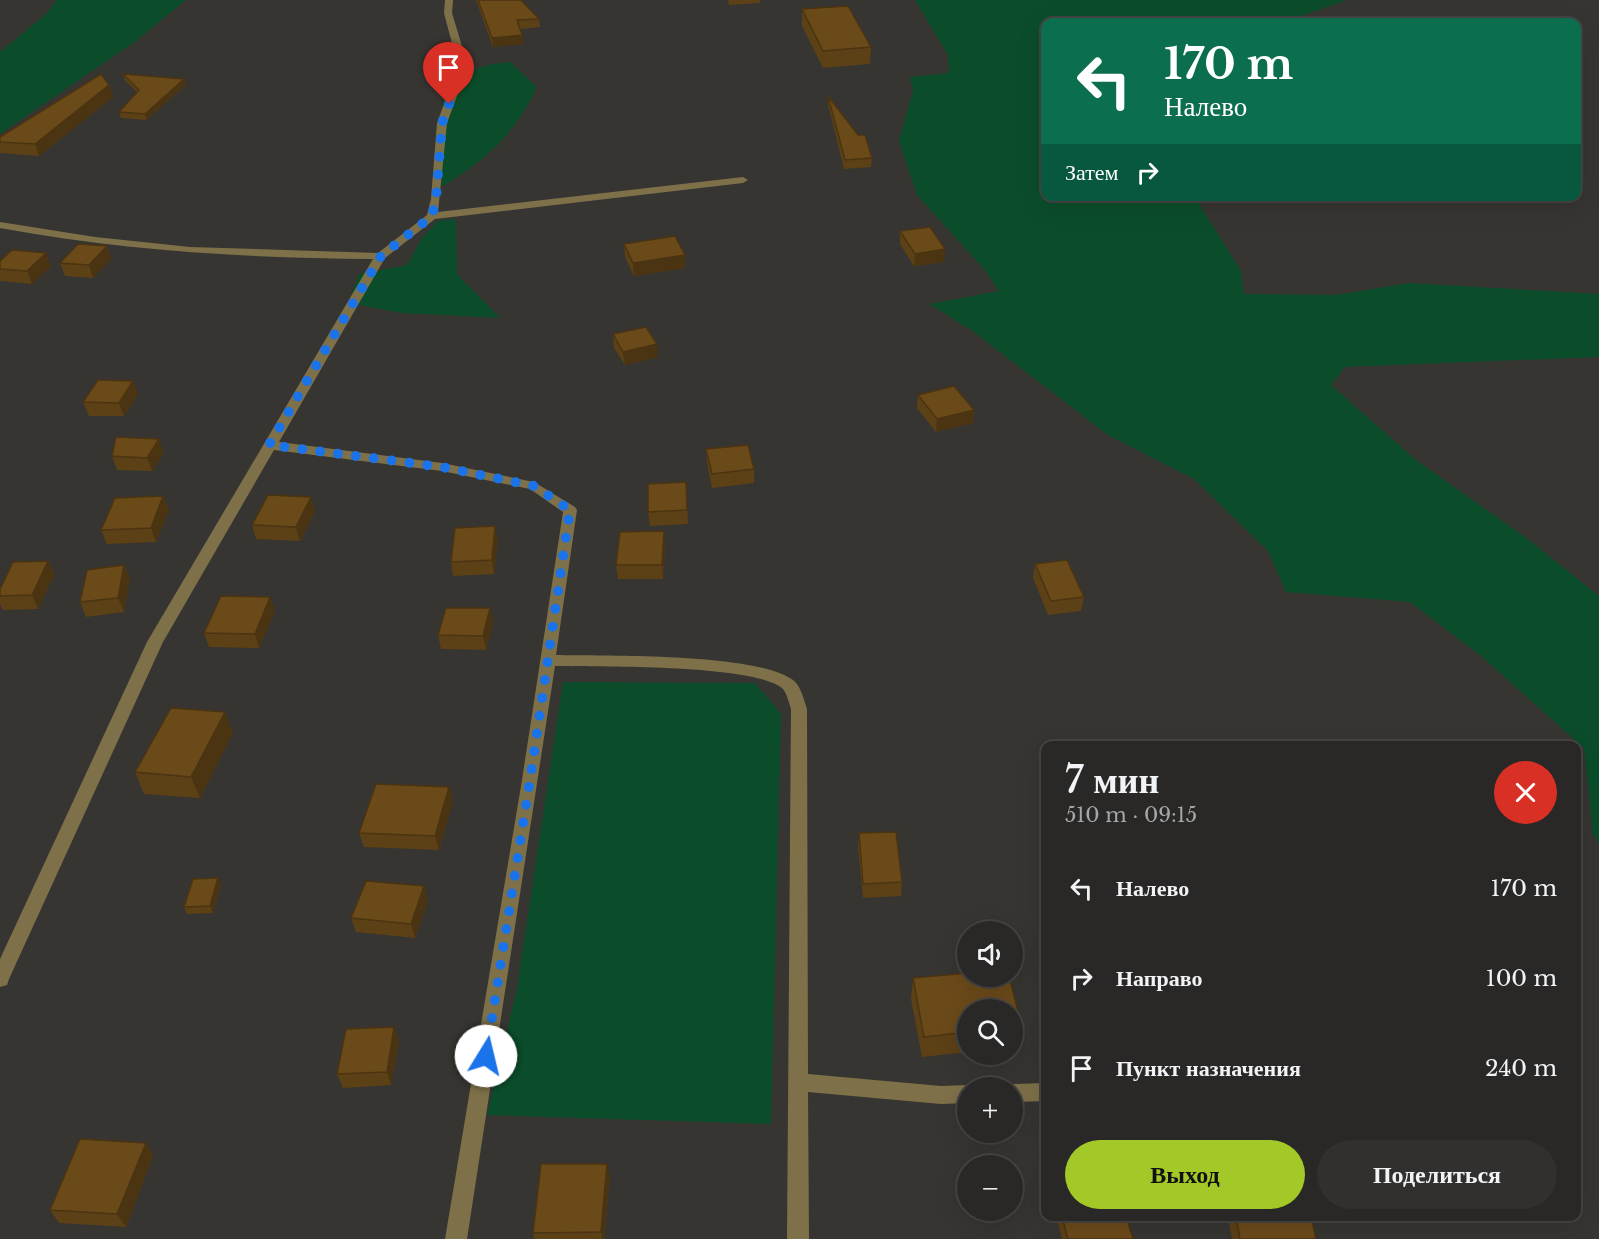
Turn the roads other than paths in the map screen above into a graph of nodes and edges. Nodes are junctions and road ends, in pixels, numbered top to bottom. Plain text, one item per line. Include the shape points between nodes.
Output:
1 (449, 0) edge
2 (743, 180) dead end
3 (432, 216) junction
4 (0, 225) edge
5 (381, 256) junction
6 (269, 445) junction
7 (548, 660) junction
8 (0, 980) edge
9 (798, 1082) junction
10 (1041, 1092) edge
11 (1023, 1093) edge
12 (957, 1094) edge
13 (456, 1239) edge
14 (798, 1239) edge

1 - 3 street via 448,13 463,66 442,123
2 - 3 street
3 - 5 street
4 - 5 street via 84,238 261,256
5 - 6 street
6 - 7 street via 442,467 534,486 570,510
6 - 8 street via 155,642
7 - 9 street via 687,664 764,673 788,685 799,709
7 - 13 street
9 - 12 street
9 - 14 street
10 - 11 street

